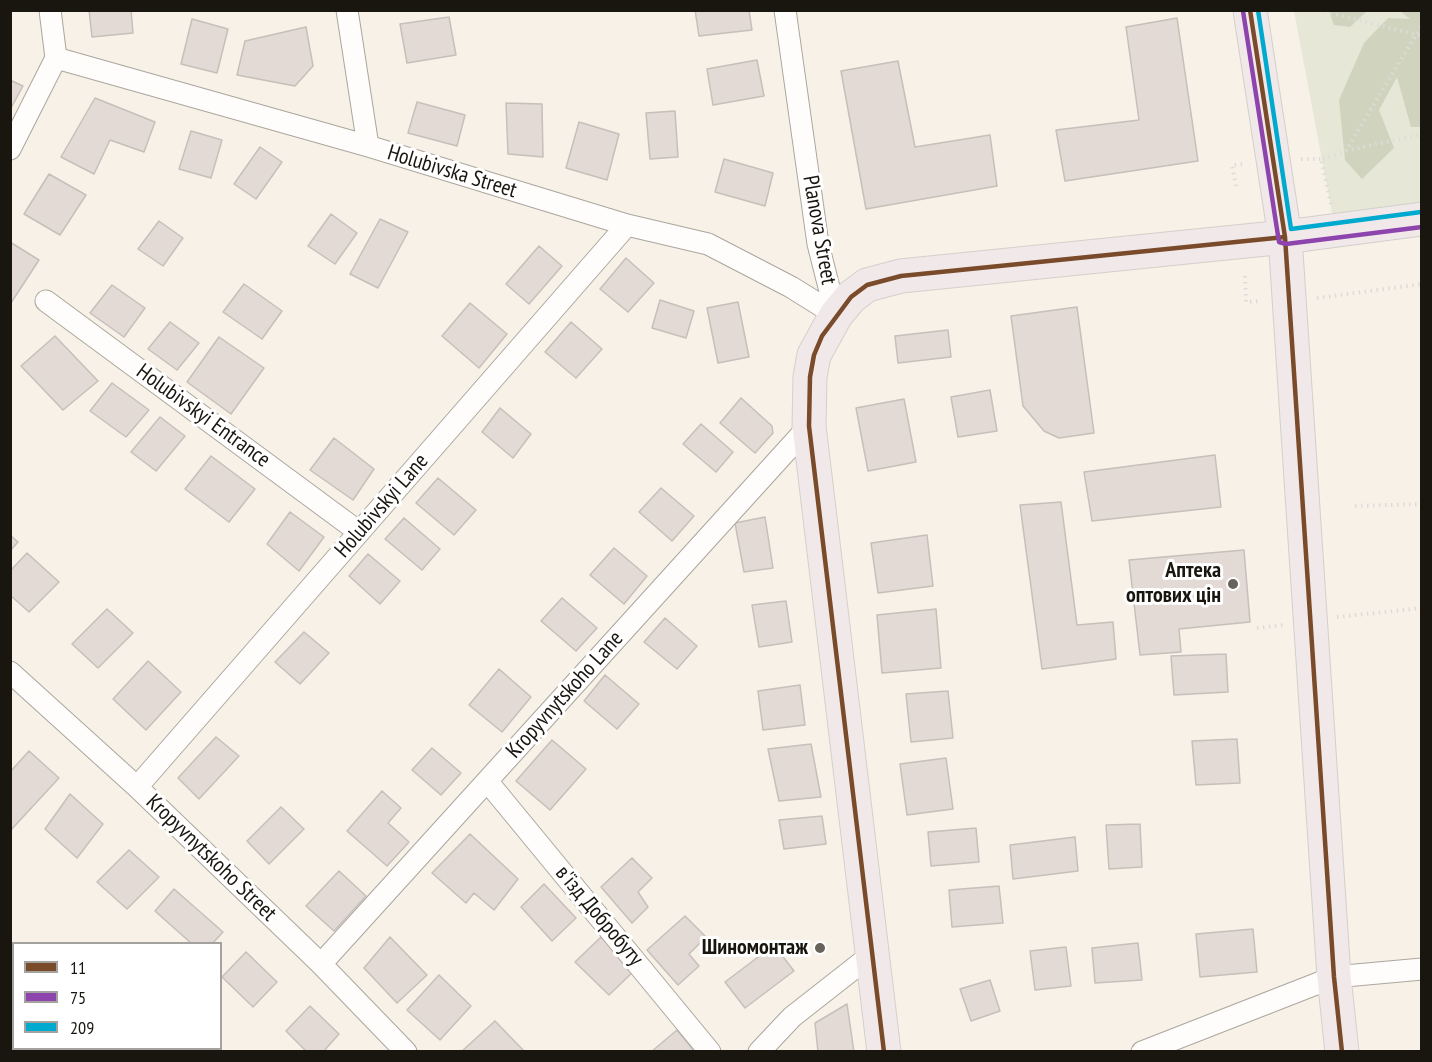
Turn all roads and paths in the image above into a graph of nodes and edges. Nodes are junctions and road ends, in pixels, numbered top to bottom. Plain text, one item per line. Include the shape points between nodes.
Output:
1 (50, 10) edge
2 (347, 10) edge
3 (785, 10) edge
4 (1250, 10) edge
5 (1319, 10) edge
6 (1422, 25) edge
7 (1416, 34) junction
8 (1422, 36) edge
9 (56, 58) junction
10 (1422, 134) edge
11 (368, 146) junction
12 (10, 149) edge
13 (1345, 152) junction
14 (1293, 159) dead end
15 (1321, 159) junction
16 (1244, 164) dead end
17 (1236, 186) dead end
18 (1331, 204) dead end
19 (1422, 219) edge
20 (627, 225) junction
21 (1286, 237) junction
22 (1245, 276) dead end
23 (1422, 284) edge
24 (1311, 299) dead end
25 (46, 301) dead end
26 (1260, 301) dead end
27 (836, 315) junction
28 (809, 426) junction
29 (1422, 504) edge
30 (1355, 506) dead end
31 (359, 532) junction
32 (1422, 608) edge
33 (1334, 618) dead end
34 (10, 672) edge
35 (487, 781) junction
36 (137, 787) junction
37 (871, 955) junction
38 (321, 964) junction
39 (1422, 969) edge
40 (1334, 976) junction
41 (406, 1052) edge
42 (710, 1052) edge
43 (759, 1052) edge
44 (884, 1052) edge
45 (1142, 1052) edge
46 (1342, 1052) edge

1 - 9 street
2 - 11 street
3 - 27 street, Planova Street via 818,244
4 - 21 main road
5 - 7 path
6 - 7 path
7 - 8 path
7 - 13 path
9 - 11 street, Holubivska Street
9 - 12 street
10 - 13 path
11 - 20 street, Holubivska Street
13 - 15 path
14 - 15 path
15 - 18 path
16 - 17 path via 1232,165
19 - 21 main road
20 - 27 street, Holubivska Street via 708,244 790,286
20 - 31 street, Holubivskyi Lane
21 - 27 main road via 901,276 867,285
21 - 40 main road
22 - 26 path via 1246,302
23 - 24 path
25 - 31 street, Holubivskyi Entrance
27 - 28 main road, Planova Street via 814,355
28 - 35 street, Kropyvnytskoho Lane
28 - 37 main road, Planova Street
29 - 30 path
31 - 36 street, Holubivskyi Lane
32 - 33 path
34 - 36 street, Kropyvnytskoho Street
35 - 38 street, Kropyvnytskoho Lane
35 - 42 street, в'їзд Добробуту
36 - 38 street, Kropyvnytskoho Street
37 - 43 street via 792,1017
37 - 44 main road, Planova Street
38 - 41 street, Kropyvnytskoho Street
39 - 40 street
40 - 45 street
40 - 46 main road

